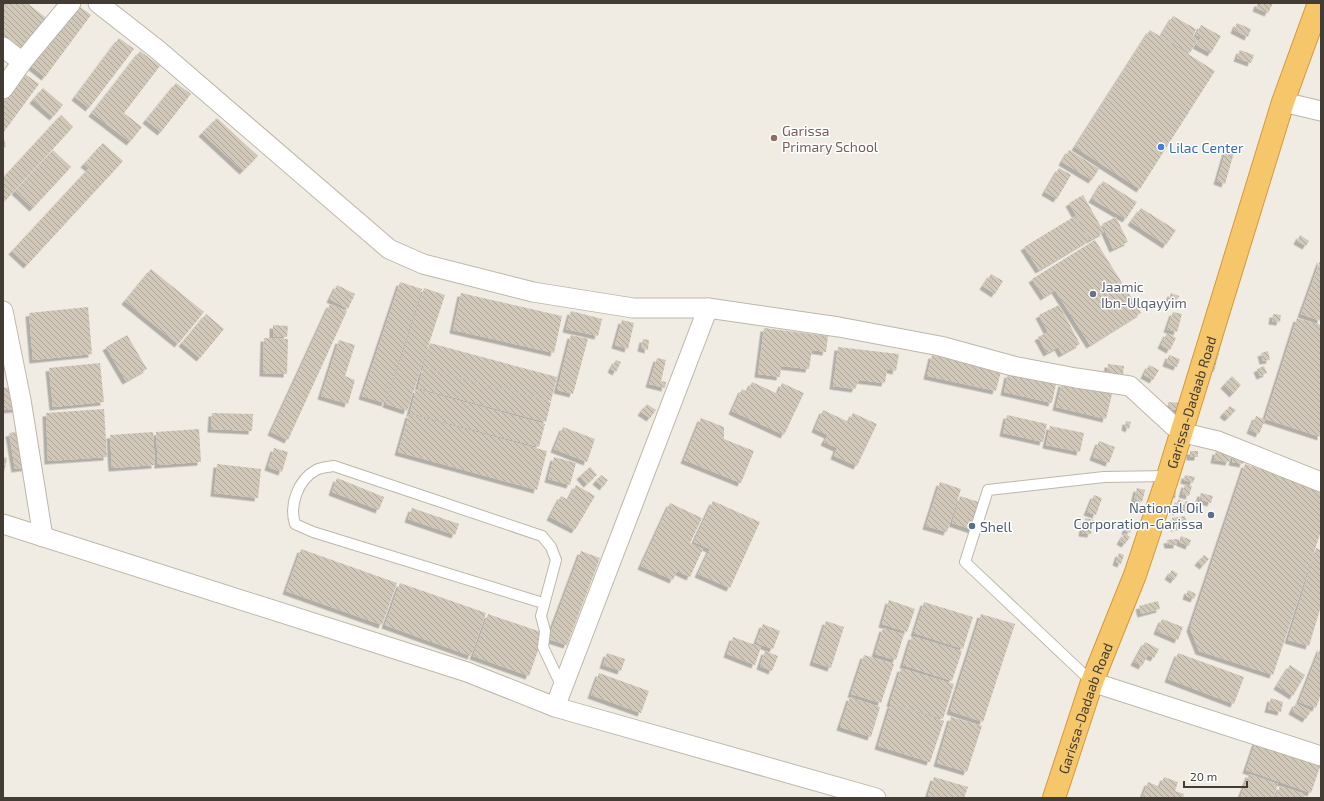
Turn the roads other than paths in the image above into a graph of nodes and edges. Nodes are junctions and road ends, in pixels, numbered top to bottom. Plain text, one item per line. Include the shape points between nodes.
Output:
1 (71, 3) edge
2 (98, 3) edge
3 (1319, 3) edge
4 (3, 48) edge
5 (22, 62) junction
6 (3, 89) edge
7 (1283, 102) junction
8 (1321, 111) edge
9 (708, 308) junction
10 (3, 311) edge
11 (1180, 432) junction
12 (1168, 476) junction
13 (1321, 482) edge
14 (3, 524) edge
15 (43, 537) junction
16 (543, 603) junction
17 (1092, 682) junction
18 (562, 687) junction
19 (555, 707) junction
20 (1321, 756) edge
21 (876, 798) edge
22 (1054, 798) edge

1 - 5 street
2 - 9 street via 158,50 390,249 423,264 534,292 633,308
3 - 7 highway, Garissa-Dadaab Road
4 - 5 street
5 - 6 street
7 - 8 street
7 - 11 highway, Garissa-Dadaab Road
9 - 11 street via 838,327 940,346 1044,372 1130,386
9 - 18 street
10 - 15 street via 21,400
11 - 12 highway, Garissa-Dadaab Road
11 - 13 street via 1218,441
12 - 17 highway, Garissa-Dadaab Road via 1135,574
12 - 17 lane via 1104,477 988,490 966,562
14 - 15 street
15 - 19 street via 467,672
16 - 16 lane via 556,560 552,547 542,536 334,466 317,469 305,478 294,501 292,513 295,524 313,532
16 - 18 lane via 541,616 545,630 544,647
17 - 20 street
17 - 22 highway, Garissa-Dadaab Road
18 - 19 street
19 - 21 street

